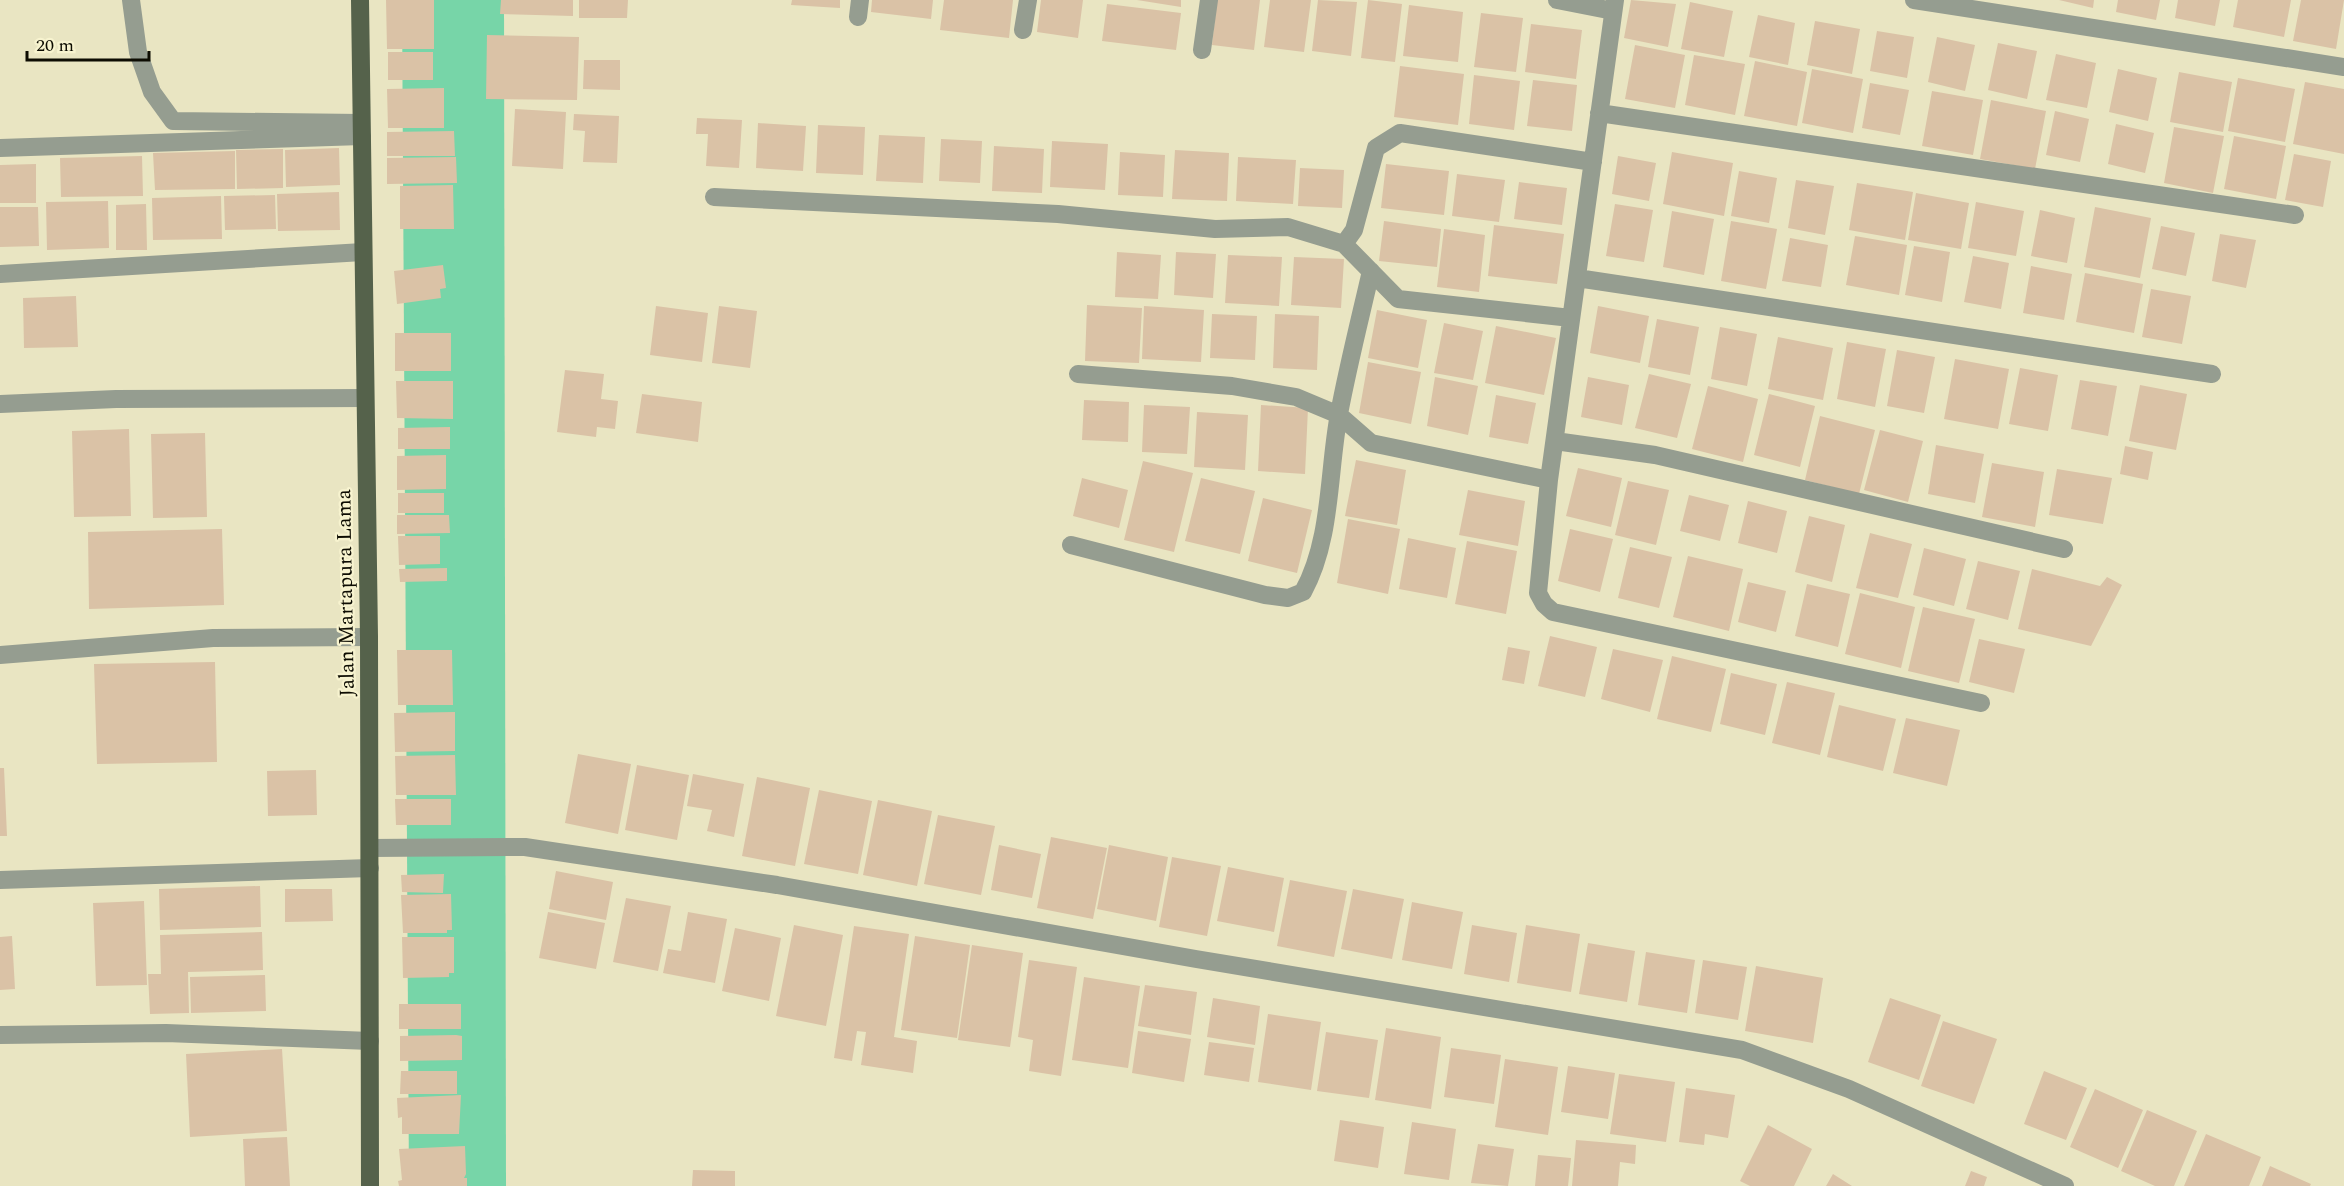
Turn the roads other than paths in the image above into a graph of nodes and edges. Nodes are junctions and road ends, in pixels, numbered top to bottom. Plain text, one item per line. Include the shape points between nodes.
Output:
1 (131, 0) edge
2 (360, 0) edge
3 (1028, 0) edge
4 (1209, 0) edge
5 (1557, 0) edge
6 (1914, 0) edge
7 (1614, 5) edge
8 (1023, 30) dead end
9 (1202, 50) dead end
10 (2344, 67) edge
11 (1599, 113) junction
12 (361, 130) junction
13 (0, 148) edge
14 (1593, 162) junction
15 (714, 197) dead end
16 (2295, 215) dead end
17 (1344, 244) junction
18 (363, 252) junction
19 (1371, 271) junction
20 (0, 274) edge
21 (1576, 278) junction
22 (1571, 318) junction
23 (1078, 374) dead end
24 (2212, 374) dead end
25 (365, 398) junction
26 (0, 404) edge
27 (1338, 415) junction
28 (1555, 441) junction
29 (1549, 480) junction
30 (1071, 545) dead end
31 (2064, 549) dead end
32 (369, 637) junction
33 (0, 655) edge
34 (1981, 703) dead end
35 (370, 848) junction
36 (370, 868) junction
37 (0, 880) edge
38 (0, 1035) edge
39 (370, 1041) junction
40 (370, 1186) edge
41 (2065, 1186) edge

1 - 12 street via 138,52 152,92 173,121
2 - 12 main road, Jalan Martapura Lama
3 - 8 street
4 - 9 street
5 - 7 street
6 - 10 street
7 - 11 street
11 - 14 street
11 - 16 street
12 - 13 street
12 - 18 main road, Jalan Martapura Lama
14 - 17 street via 1400,133 1376,148 1354,230
14 - 21 street
15 - 17 street via 1059,214 1215,229 1288,227
17 - 19 street
18 - 20 street
18 - 25 main road, Jalan Martapura Lama
19 - 22 street via 1398,298
19 - 27 street
21 - 22 street
21 - 24 street
22 - 28 street
23 - 27 street via 1233,386 1296,397
25 - 26 street via 116,399
25 - 32 main road, Jalan Martapura Lama
27 - 29 street via 1371,443
27 - 30 street via 1322,533 1313,574 1303,592 1288,598 1265,595
28 - 29 street
28 - 31 street via 1655,454
29 - 34 street via 1538,593 1553,612
32 - 33 street via 213,638
32 - 35 main road, Jalan Martapura Lama
35 - 36 main road, Jalan Martapura Lama
35 - 41 street via 525,847 777,885 1742,1050 1849,1089
36 - 37 street
36 - 39 main road, Jalan Martapura Lama
38 - 39 street via 166,1033
39 - 40 main road, Jalan Martapura Lama

